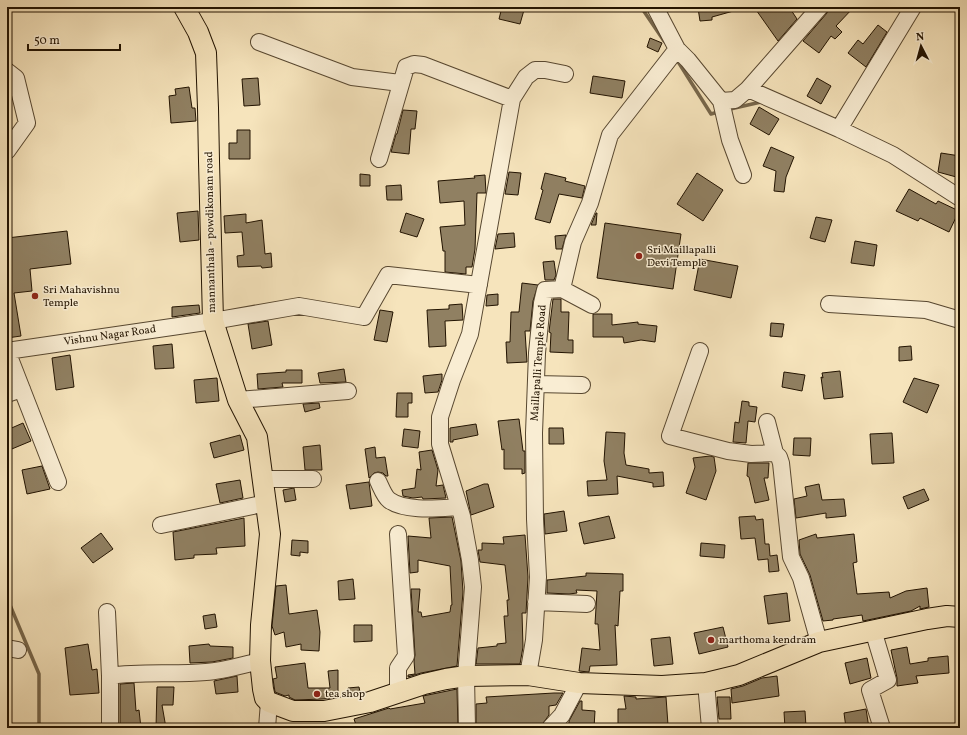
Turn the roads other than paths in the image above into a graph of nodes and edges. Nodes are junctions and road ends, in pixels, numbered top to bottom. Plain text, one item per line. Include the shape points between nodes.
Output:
1 (184, 7) edge
2 (655, 7) edge
3 (820, 7) edge
4 (913, 7) edge
5 (259, 42) dead end
6 (677, 49) junction
7 (7, 71) edge
8 (565, 74) dead end
9 (400, 84) junction
10 (748, 89) junction
11 (512, 99) junction
12 (721, 101) junction
13 (839, 129) junction
14 (7, 151) edge
15 (379, 159) dead end
16 (743, 175) dead end
17 (960, 198) edge
18 (478, 285) junction
19 (562, 288) junction
20 (829, 304) dead end
21 (592, 305) dead end
22 (960, 320) edge
23 (213, 321) junction
24 (7, 351) edge
25 (700, 351) dead end
26 (536, 384) junction
27 (582, 384) dead end
28 (348, 391) dead end
29 (14, 392) edge
30 (238, 400) junction
31 (767, 422) dead end
32 (774, 453) junction
33 (263, 479) junction
34 (313, 479) dead end
35 (378, 481) dead end
36 (58, 482) dead end
37 (266, 503) junction
38 (459, 507) junction
39 (161, 525) dead end
40 (398, 534) dead end
41 (536, 602) junction
42 (587, 604) dead end
43 (107, 612) dead end
44 (960, 616) edge
45 (873, 630) junction
46 (819, 642) junction
47 (260, 661) junction
48 (528, 675) junction
49 (110, 676) junction
50 (466, 676) junction
51 (579, 683) junction
52 (706, 683) junction
53 (398, 693) junction
54 (269, 702) junction
55 (110, 728) edge
56 (267, 728) edge
57 (467, 728) edge
58 (550, 728) edge
59 (710, 728) edge
60 (882, 728) edge

1 - 23 main road, mannanthala - powdikonam road via 206,53
2 - 6 street
3 - 10 street
4 - 13 street
5 - 9 street via 352,78
6 - 12 street
6 - 19 street via 610,135 590,203 572,242
7 - 14 street via 16,78 27,123
8 - 11 street via 535,70 526,77
9 - 11 street via 406,67 423,64
9 - 15 street
10 - 12 street via 735,100
10 - 13 street
11 - 18 street
12 - 16 street via 730,140
13 - 17 street via 893,155
18 - 23 street, Vishnu Nagar Road via 388,275 364,317 299,306
18 - 38 street via 470,334 440,417 440,444
19 - 21 street
19 - 26 street, Maillapalli Temple Road via 546,290 542,303
20 - 22 street via 926,310
23 - 24 street, Vishnu Nagar Road
23 - 30 main road, mannanthala - powdikonam road
24 - 29 street
25 - 32 street via 670,436 728,451
26 - 27 street
26 - 41 street, Maillapalli Temple Road
28 - 30 street
29 - 36 street
30 - 33 main road, mannanthala - powdikonam road via 257,437
31 - 32 street
32 - 46 street via 781,462 791,557 801,578
33 - 34 street
33 - 37 main road, mannanthala - powdikonam road
35 - 38 street via 388,499 400,505 422,508
37 - 39 street
37 - 47 main road, mannanthala - powdikonam road via 270,534
38 - 50 street via 473,587
40 - 53 street via 406,656 398,668
41 - 42 street
41 - 48 street, Maillapalli Temple Road via 534,640
43 - 49 street
44 - 45 main road via 927,619
45 - 46 main road
45 - 60 street via 888,680 870,690
46 - 52 main road via 739,675
47 - 49 street via 205,673
47 - 54 main road, mannanthala - powdikonam road via 265,698
48 - 50 main road
48 - 51 main road
49 - 55 street
50 - 53 main road via 439,680
50 - 57 street
51 - 52 main road via 662,686
51 - 58 street via 562,715
52 - 59 street
53 - 54 main road via 370,702 324,711 293,711
54 - 56 street

